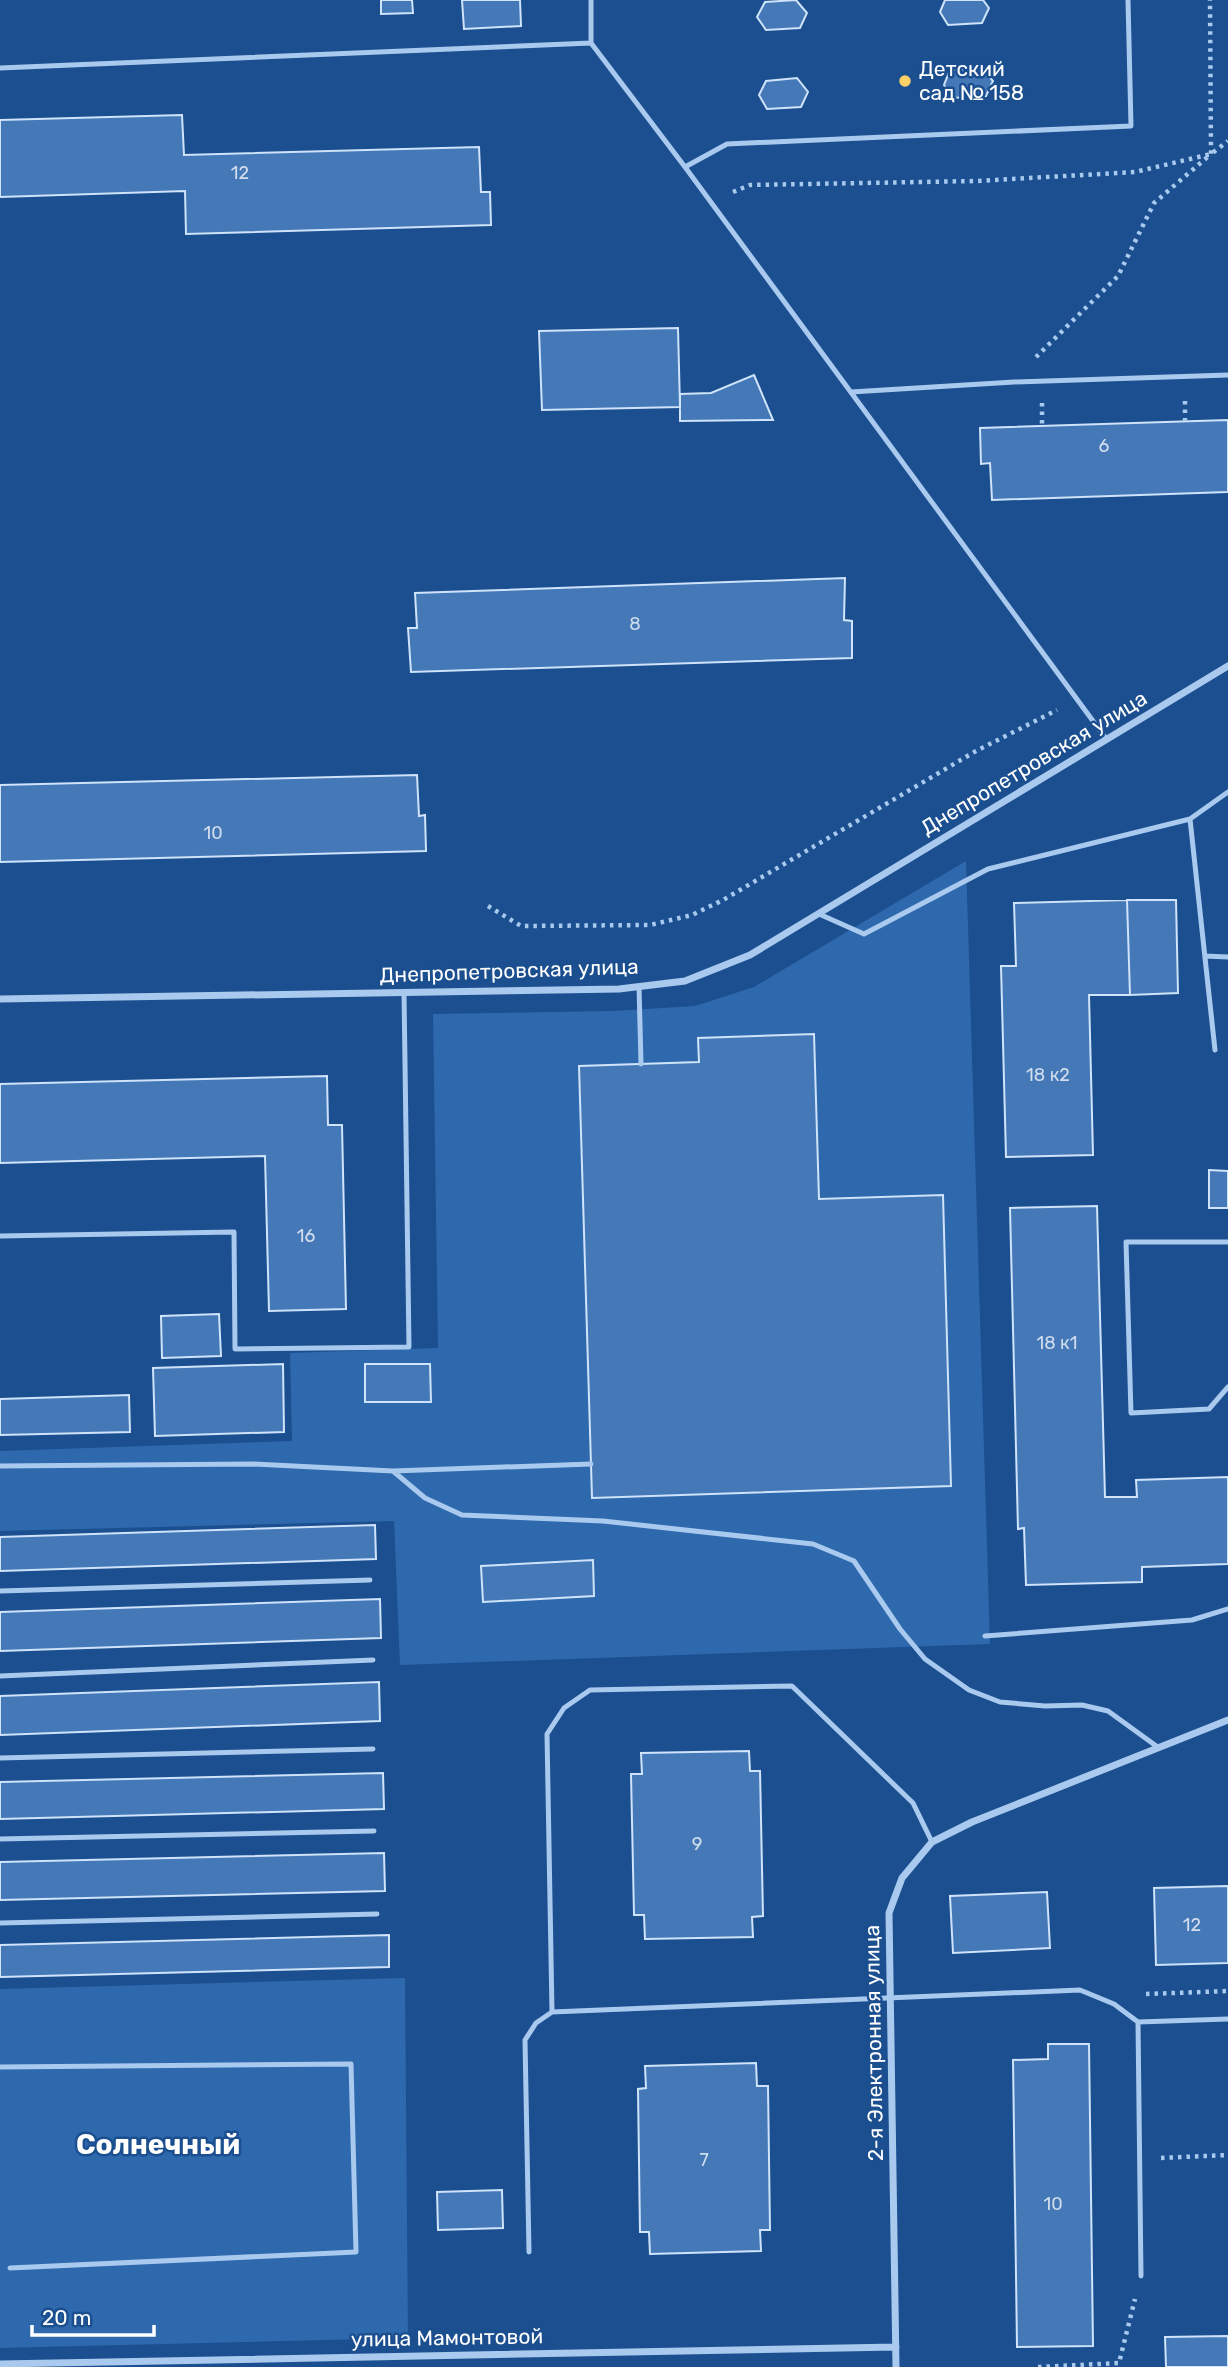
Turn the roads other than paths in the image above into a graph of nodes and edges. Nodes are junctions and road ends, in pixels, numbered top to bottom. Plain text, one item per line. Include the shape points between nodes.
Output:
1 (591, 0) edge
2 (1128, 0) edge
3 (591, 43) junction
4 (0, 68) edge
5 (685, 167) junction
6 (1228, 374) edge
7 (851, 392) junction
8 (1228, 666) edge
9 (1107, 740) junction
10 (1228, 792) edge
11 (1190, 819) junction
12 (818, 914) junction
13 (1205, 956) junction
14 (1228, 957) edge
15 (639, 986) junction
16 (404, 992) junction
17 (0, 999) edge
18 (1215, 1050) dead end
19 (640, 1064) dead end
20 (0, 1236) edge
21 (1228, 1242) edge
22 (1228, 1387) edge
23 (591, 1464) dead end
24 (0, 1466) edge
25 (393, 1471) junction
26 (370, 1580) dead end
27 (0, 1591) edge
28 (1228, 1609) edge
29 (985, 1636) dead end
30 (373, 1660) dead end
31 (0, 1676) edge
32 (1228, 1720) edge
33 (1159, 1748) junction
34 (373, 1749) dead end
35 (0, 1758) edge
36 (374, 1831) dead end
37 (0, 1839) edge
38 (932, 1842) junction
39 (377, 1914) dead end
40 (0, 1923) edge
41 (890, 1997) junction
42 (552, 2012) junction
43 (1228, 2019) edge
44 (1138, 2022) junction
45 (0, 2067) edge
46 (529, 2252) dead end
47 (10, 2268) dead end
48 (1140, 2276) road end
49 (896, 2347) junction
50 (0, 2364) edge
51 (896, 2367) edge

1 - 3 lane
2 - 5 lane via 1131,126 727,144
3 - 4 lane
3 - 5 lane
5 - 7 lane
6 - 7 lane
7 - 9 lane
8 - 9 street, Днепропетровская улица
9 - 12 street, Днепропетровская улица
10 - 11 lane
11 - 12 lane via 988,869 864,934
11 - 13 lane
12 - 15 street, Днепропетровская улица via 739,960 685,981
13 - 14 lane
13 - 18 lane
15 - 16 street, Днепропетровская улица
15 - 19 lane
16 - 17 street, Днепропетровская улица
16 - 20 lane via 409,1347 235,1349 234,1232
21 - 22 lane via 1126,1242 1131,1413 1209,1409
23 - 25 lane
24 - 25 lane via 253,1464
25 - 33 lane via 425,1498 462,1515 603,1521 813,1544 854,1561 925,1659 969,1690 1000,1702 1082,1705 1108,1711
26 - 27 lane
28 - 29 lane via 1192,1620
30 - 31 lane
32 - 33 street, 2-я Электронная улица
33 - 38 street, 2-я Электронная улица
34 - 35 lane
36 - 37 lane
38 - 41 street, 2-я Электронная улица via 902,1878 889,1913
38 - 42 lane via 913,1803 792,1686 590,1690 565,1708 547,1734
39 - 40 lane
41 - 42 lane
41 - 44 lane via 1080,1990 1114,2004
41 - 49 street, 2-я Электронная улица
42 - 46 lane via 536,2023 525,2040
43 - 44 lane
44 - 48 lane
45 - 47 lane via 351,2064 356,2252
49 - 50 street, улица Мамонтовой
49 - 51 street, 2-я Электронная улица

